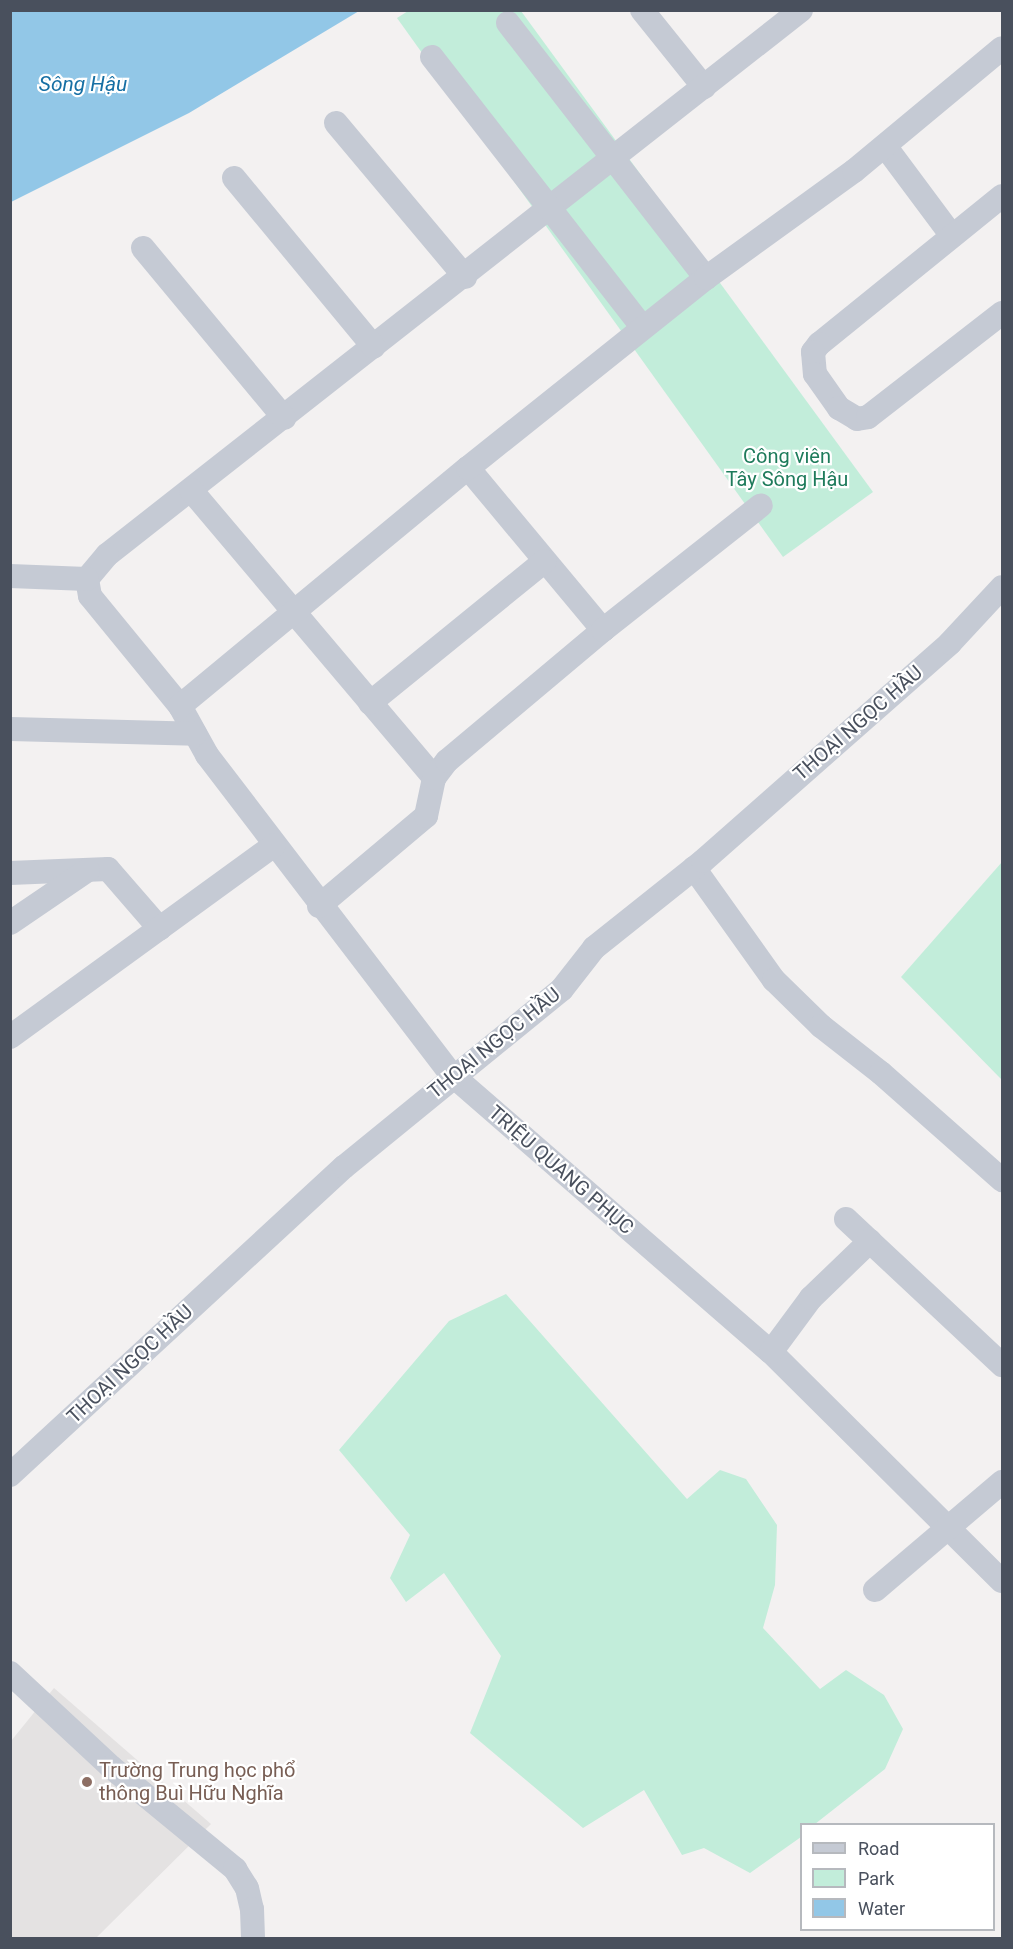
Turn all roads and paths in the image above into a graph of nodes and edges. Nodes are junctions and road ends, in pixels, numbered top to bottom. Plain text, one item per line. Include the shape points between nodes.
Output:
1 (642, 10) edge
2 (792, 13) edge
3 (508, 23) dead end
4 (1002, 48) edge
5 (432, 57) dead end
6 (704, 87) junction
7 (336, 123) dead end
8 (885, 146) junction
9 (612, 159) junction
10 (234, 177) dead end
11 (1002, 196) edge
12 (551, 210) junction
13 (952, 236) junction
14 (143, 248) dead end
15 (465, 277) junction
16 (706, 278) junction
17 (1002, 313) edge
18 (643, 328) junction
19 (375, 347) junction
20 (284, 418) junction
21 (468, 468) junction
22 (191, 490) junction
23 (761, 505) dead end
24 (545, 561) junction
25 (10, 576) edge
26 (87, 579) junction
27 (1002, 587) edge
28 (293, 611) junction
29 (603, 630) junction
30 (370, 703) junction
31 (180, 706) junction
32 (10, 729) edge
33 (195, 734) junction
34 (434, 778) junction
35 (274, 845) junction
36 (694, 868) junction
37 (88, 870) junction
38 (10, 873) edge
39 (320, 906) junction
40 (10, 923) edge
41 (160, 929) junction
42 (10, 1037) edge
43 (452, 1075) junction
44 (1002, 1180) edge
45 (846, 1219) dead end
46 (870, 1241) junction
47 (771, 1352) junction
48 (1002, 1365) edge
49 (10, 1475) edge
50 (1002, 1482) edge
51 (948, 1530) junction
52 (1002, 1581) edge
53 (875, 1590) dead end
54 (10, 1673) edge
55 (253, 1938) edge

1 - 6 street
2 - 6 street
3 - 9 street
4 - 8 street
5 - 12 street
6 - 9 street
7 - 15 street
8 - 13 street
8 - 16 street
9 - 12 street
9 - 16 street
10 - 19 street
11 - 13 street
12 - 15 street
12 - 18 street
13 - 17 street via 819,344 813,352 815,374 820,382 849,416 868,417
14 - 20 street
15 - 19 street
16 - 18 street
18 - 21 street
19 - 20 street
20 - 22 street
21 - 24 street
21 - 28 street
22 - 26 street via 102,559
22 - 28 street
23 - 29 street
24 - 29 street
24 - 30 street
25 - 26 street
26 - 31 street, TRIỆU QUANG PHỤC via 90,596
27 - 36 street, THOẠI NGỌC HẦU via 950,643
28 - 30 street
28 - 31 street
29 - 34 street via 447,761
30 - 34 street
31 - 33 street, TRIỆU QUANG PHỤC
32 - 33 street
33 - 35 street, TRIỆU QUANG PHỤC
34 - 39 street via 426,816
35 - 39 street, TRIỆU QUANG PHỤC
35 - 41 street
36 - 43 street, THOẠI NGỌC HẦU via 594,948 562,990
36 - 44 street via 774,980 821,1026 881,1073
37 - 38 street
37 - 40 street
37 - 41 street via 108,869
39 - 43 street, TRIỆU QUANG PHỤC
41 - 42 street
43 - 47 street, TRIỆU QUANG PHỤC
43 - 49 street, THOẠI NGỌC HẦU via 335,1175
45 - 46 street
46 - 47 street via 811,1298
46 - 48 street
47 - 51 street, TRIỆU QUANG PHỤC
50 - 51 street
51 - 52 street, TRIỆU QUANG PHỤC
51 - 53 street
54 - 55 street via 111,1767 235,1869 247,1888

